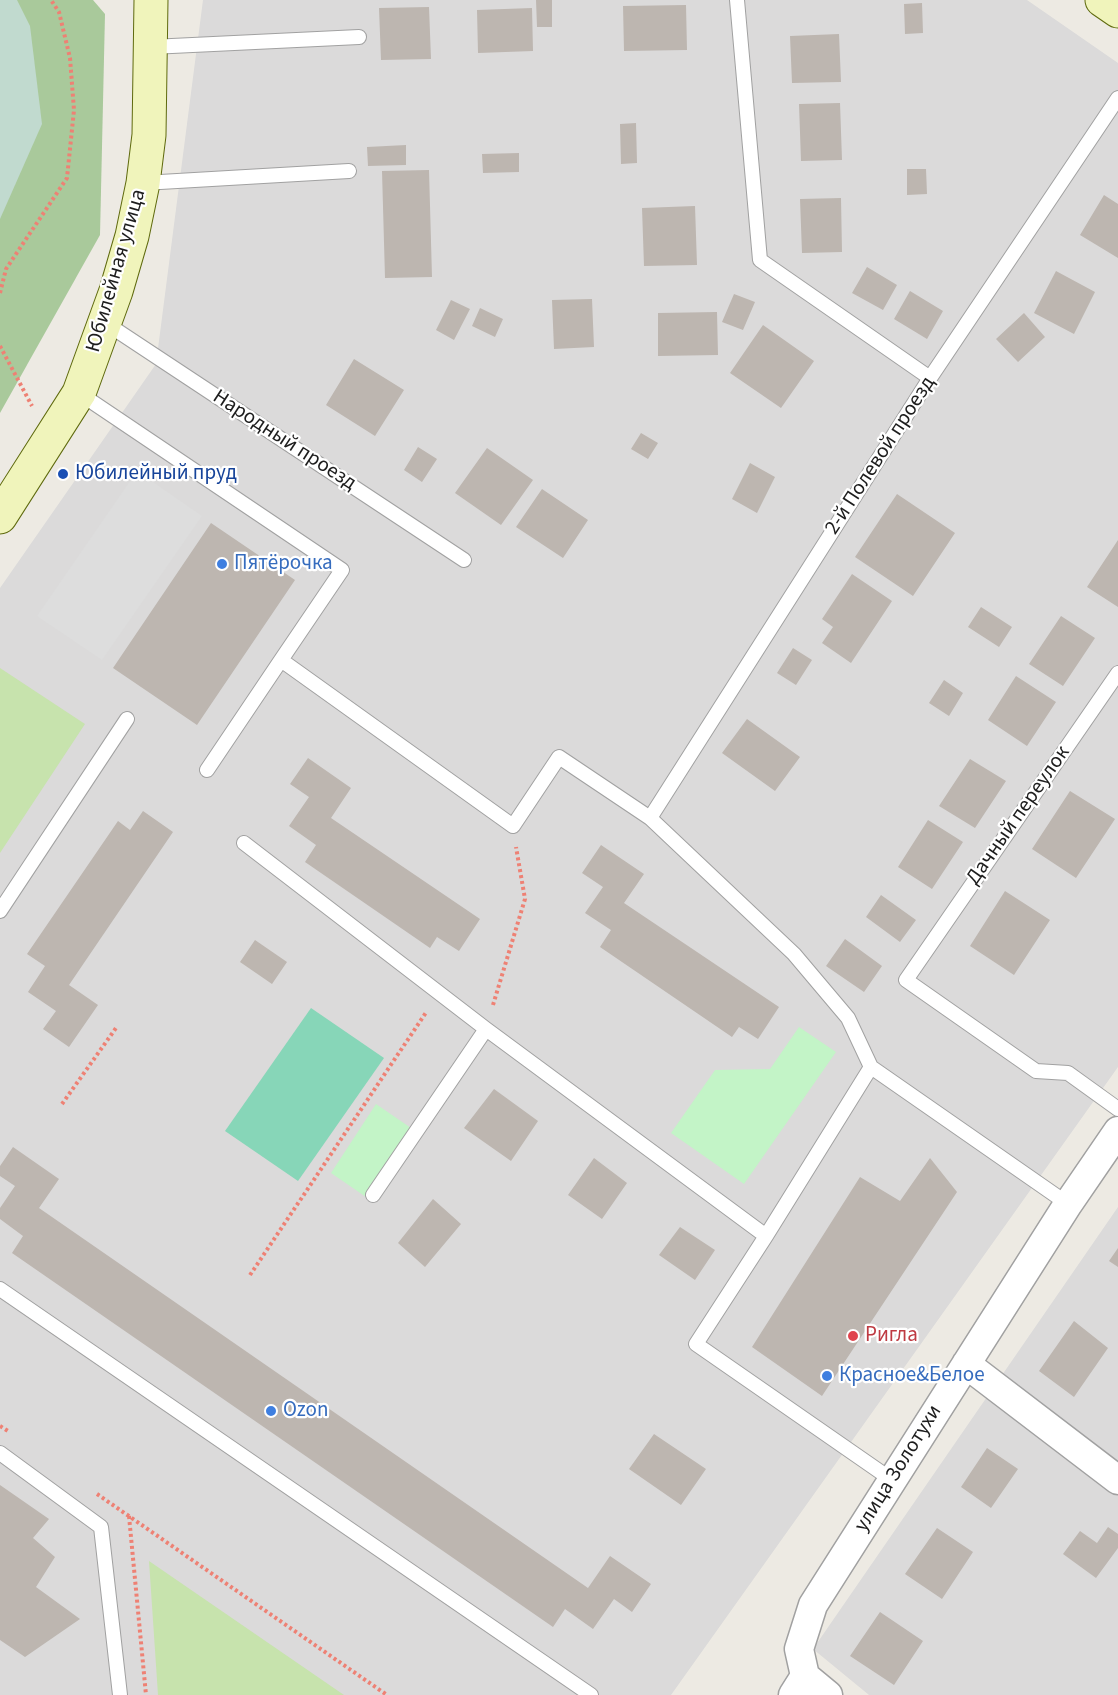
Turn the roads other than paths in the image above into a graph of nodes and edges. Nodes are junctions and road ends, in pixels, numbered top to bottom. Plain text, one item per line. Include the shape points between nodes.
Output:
1 (151, 0) edge
2 (737, 0) edge
3 (1102, 0) edge
4 (1118, 11) edge
5 (359, 37) dead end
6 (151, 47) junction
7 (1118, 98) edge
8 (349, 171) dead end
9 (143, 183) junction
10 (104, 322) junction
11 (930, 378) junction
12 (78, 393) junction
13 (0, 517) edge
14 (464, 560) dead end
15 (281, 660) junction
16 (1118, 673) edge
17 (127, 719) dead end
18 (207, 770) dead end
19 (650, 819) junction
20 (244, 843) dead end
21 (0, 911) edge
22 (486, 1029) junction
23 (871, 1067) junction
24 (1118, 1109) edge
25 (1118, 1131) edge
26 (373, 1195) dead end
27 (1068, 1204) junction
28 (766, 1236) junction
29 (0, 1289) edge
30 (966, 1364) junction
31 (0, 1453) edge
32 (892, 1480) junction
33 (1118, 1480) edge
34 (799, 1686) edge
35 (120, 1695) edge
36 (591, 1695) edge
37 (828, 1695) edge

1 - 6 street, Юбилейная улица
2 - 11 lane via 760,260
3 - 4 street
5 - 6 lane
6 - 9 street, Юбилейная улица via 149,135
7 - 11 lane, 2-й Полевой проезд
8 - 9 lane
9 - 10 street, Юбилейная улица via 132,236
10 - 12 street, Юбилейная улица
10 - 14 lane, Народный проезд
11 - 19 lane, 2-й Полевой проезд
12 - 13 street, Юбилейная улица
12 - 15 lane via 342,570
15 - 18 lane
15 - 19 lane via 513,826 559,757
16 - 24 lane, Дачный переулок via 906,980 1036,1071 1068,1072
17 - 21 lane
19 - 23 lane via 794,954 848,1018
20 - 22 lane
22 - 26 lane
22 - 28 lane
23 - 27 lane
23 - 28 lane
25 - 27 street, улица Золотухи
27 - 30 street, улица Золотухи
28 - 32 lane via 696,1344
29 - 36 lane
30 - 32 street, улица Золотухи
30 - 33 street
31 - 35 lane via 101,1527
32 - 34 street, улица Золотухи via 813,1605 799,1649
34 - 37 street

